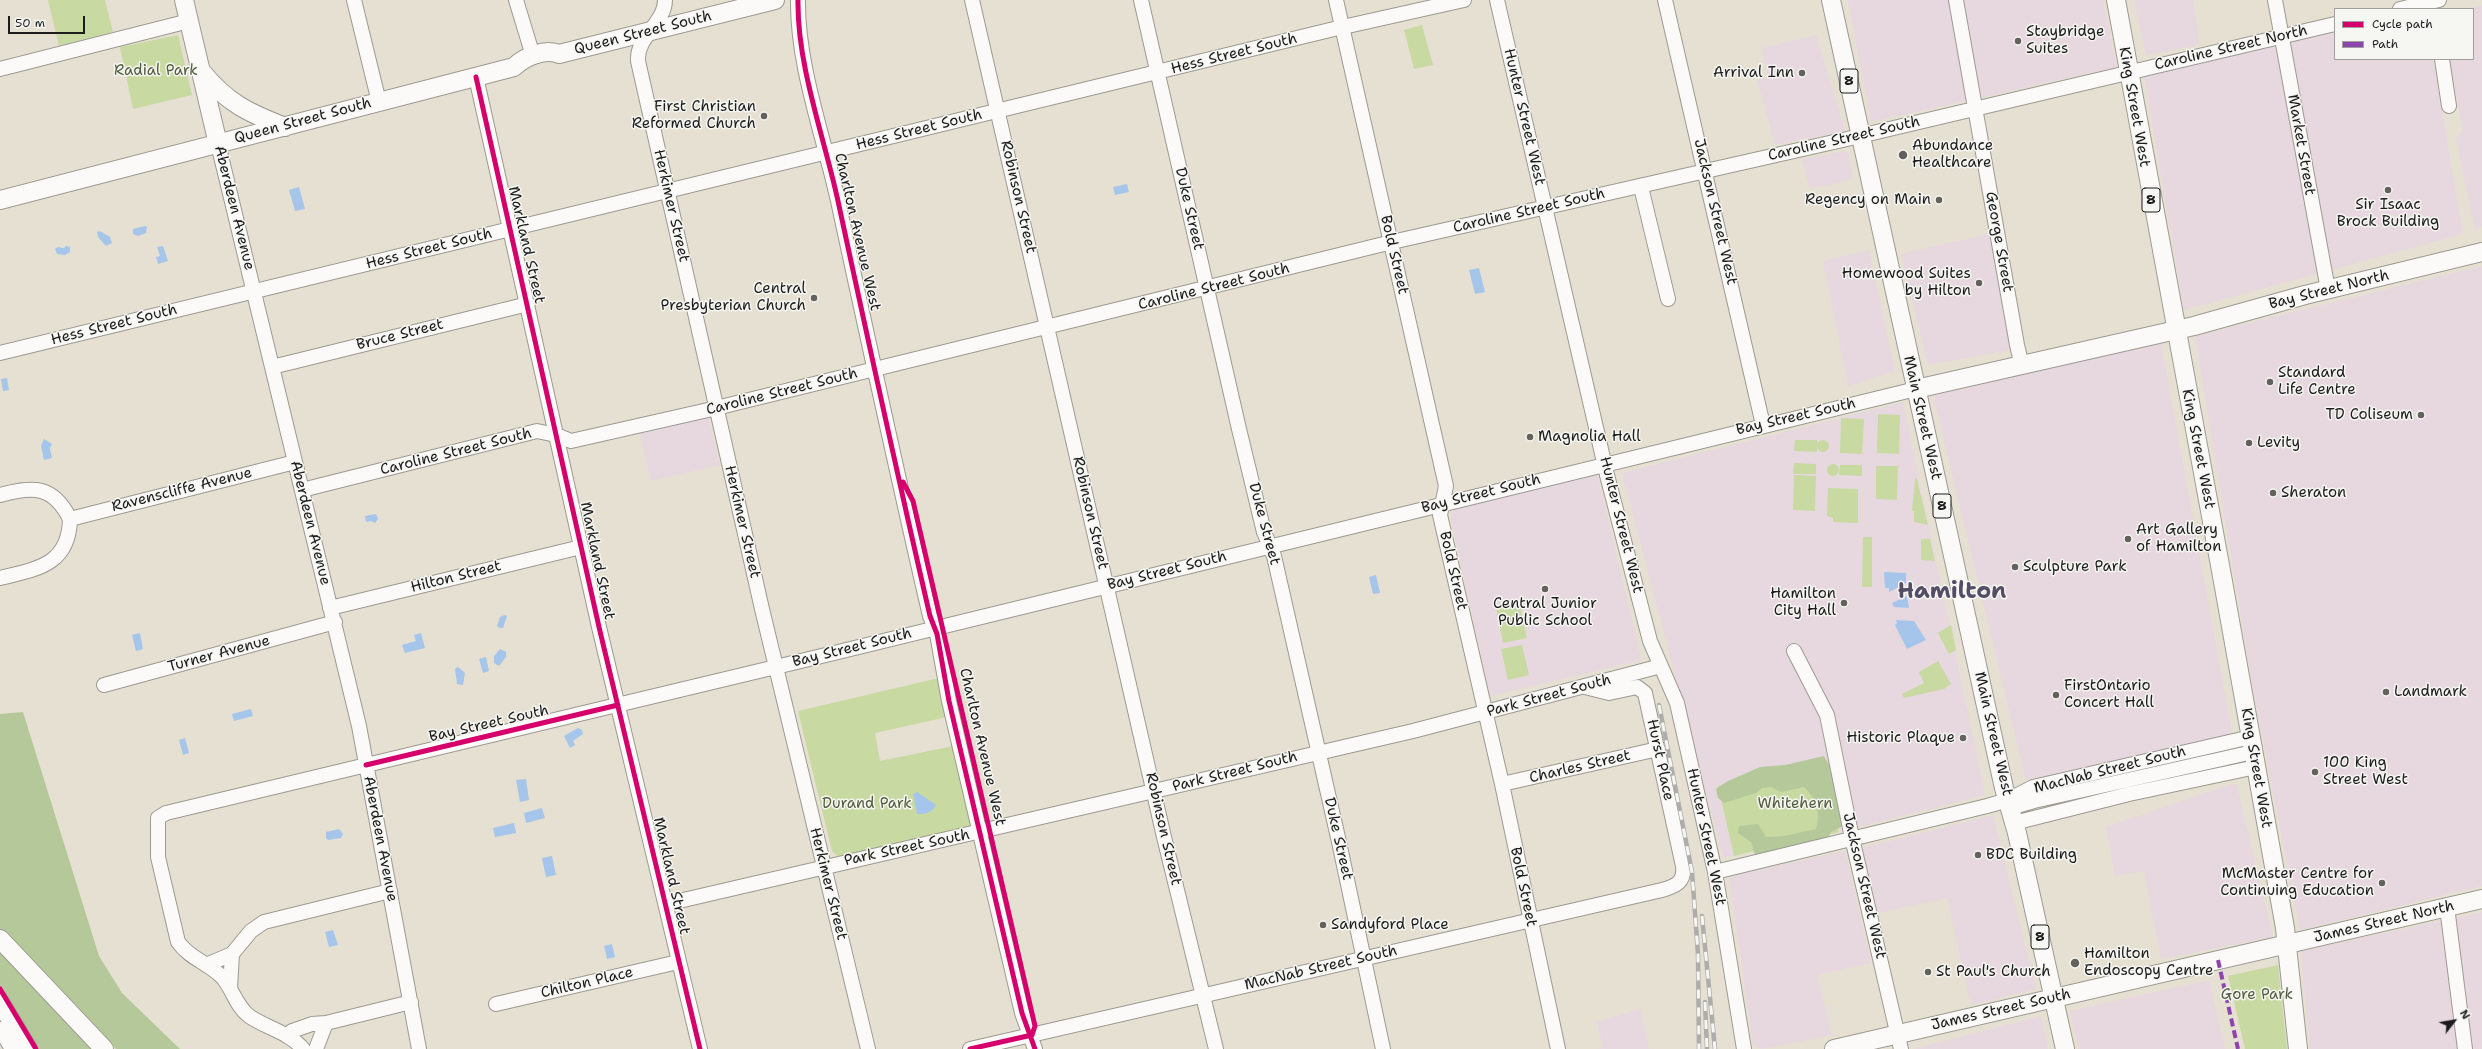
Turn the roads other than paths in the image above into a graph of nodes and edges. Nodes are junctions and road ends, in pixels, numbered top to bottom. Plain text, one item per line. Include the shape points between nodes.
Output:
1 (184, 0) edge
2 (354, 0) edge
3 (516, 0) edge
4 (665, 0) edge
5 (775, 0) edge
6 (798, 0) edge
7 (972, 0) edge
8 (1141, 0) edge
9 (1336, 0) edge
10 (1464, 0) edge
11 (1497, 0) edge
12 (1665, 0) edge
13 (1831, 0) edge
14 (1956, 0) edge
15 (2116, 0) edge
16 (2275, 0) edge
17 (2434, 3) edge
18 (2406, 8) edge
19 (189, 21) junction
20 (2334, 24) edge
21 (1343, 28) junction
22 (650, 31) junction
23 (2281, 36) junction
24 (559, 54) junction
25 (533, 56) junction
26 (2442, 60) edge
27 (514, 67) junction
28 (0, 69) edge
29 (200, 69) junction
30 (2128, 72) junction
31 (1158, 73) junction
32 (476, 77) junction
33 (379, 102) junction
34 (2449, 106) dead end
35 (1974, 108) junction
36 (998, 111) junction
37 (285, 127) junction
38 (1860, 136) junction
39 (218, 144) junction
40 (827, 152) junction
41 (1705, 171) junction
42 (1641, 187) junction
43 (667, 191) junction
44 (0, 200) edge
45 (1545, 207) junction
46 (511, 229) junction
47 (1392, 242) junction
48 (2482, 252) edge
49 (1207, 288) junction
50 (2328, 290) junction
51 (254, 291) junction
52 (1668, 299) dead end
53 (528, 304) junction
54 (1047, 327) junction
55 (2176, 329) junction
56 (0, 353) edge
57 (2022, 366) junction
58 (272, 367) junction
59 (873, 370) junction
60 (1916, 388) junction
61 (718, 408) junction
62 (1763, 425) junction
63 (556, 435) junction
64 (295, 462) junction
65 (1605, 463) junction
66 (302, 490) junction
67 (0, 495) edge
68 (1442, 504) junction
69 (70, 519) junction
70 (1270, 546) junction
71 (581, 547) junction
72 (0, 578) edge
73 (1107, 586) junction
74 (330, 608) junction
75 (335, 622) junction
76 (935, 628) junction
77 (1794, 651) dead end
78 (1661, 666) junction
79 (776, 667) junction
80 (104, 685) dead end
81 (1583, 687) junction
82 (618, 705) junction
83 (1485, 714) junction
84 (1658, 749) junction
85 (1318, 752) junction
86 (2253, 752) junction
87 (366, 765) junction
88 (1502, 784) junction
89 (1154, 791) junction
90 (2011, 811) junction
91 (980, 832) junction
92 (1852, 838) junction
93 (823, 866) junction
94 (1715, 872) junction
95 (1672, 887) joint
96 (390, 892) junction
97 (2482, 899) edge
98 (666, 904) junction
99 (2447, 907) junction
100 (1530, 920) junction
101 (0, 939) edge
102 (2286, 945) junction
103 (232, 954) junction
104 (1364, 958) junction
105 (678, 962) junction
106 (206, 965) junction
107 (230, 988) junction
108 (1204, 995) junction
109 (2054, 998) junction
110 (0, 1002) edge
111 (411, 1002) junction
112 (496, 1004) dead end
113 (326, 1023) junction
114 (0, 1029) edge
115 (1032, 1035) junction
116 (287, 1036) junction
117 (1899, 1042) edge
118 (12, 1049) edge
119 (28, 1049) edge
120 (104, 1049) edge
121 (303, 1049) edge
122 (316, 1049) edge
123 (419, 1049) edge
124 (700, 1049) edge
125 (868, 1049) edge
126 (970, 1049) edge
127 (1035, 1049) edge
128 (1216, 1049) edge
129 (1382, 1049) edge
130 (1558, 1049) edge
131 (1744, 1049) edge
132 (1834, 1049) edge
133 (2065, 1049) edge
134 (2298, 1049) edge
135 (2465, 1049) edge

1 - 19 main road, Aberdeen Avenue
2 - 33 street
3 - 25 street
4 - 22 street, Herkimer Street via 665,8
5 - 22 main road, Queen Street South
6 - 40 street, Charlton Avenue West via 802,54
7 - 36 street, Robinson Street
8 - 31 street, Duke Street
9 - 21 street, Bold Street
10 - 21 street, Hess Street South
11 - 45 street, Hunter Street West
12 - 41 street, Jackson Street West
13 - 38 main road, Main Street West / 8
14 - 35 street, George Street
15 - 30 main road, King Street West / 8
16 - 23 street, Market Street
17 - 18 street
19 - 28 street
19 - 29 main road, Aberdeen Avenue
20 - 23 street, Caroline Street North
21 - 31 street, Hess Street South
21 - 47 street, Bold Street
22 - 24 main road, Queen Street South
22 - 43 street, Herkimer Street via 638,49 638,55
23 - 30 street, Caroline Street North
23 - 50 street, Market Street
24 - 25 main road, Queen Street South via 551,51
24 - 27 main road, Queen Street South via 554,62 523,70
25 - 27 main road, Queen Street South via 522,59
26 - 34 street
27 - 32 main road, Queen Street South
29 - 37 main road via 219,93 229,100 261,118
29 - 39 main road, Aberdeen Avenue
30 - 35 street, Caroline Street South
30 - 55 main road, King Street West / 8
31 - 36 street, Hess Street South
31 - 49 street, Duke Street
32 - 33 main road, Queen Street South
32 - 46 street, Markland Street
33 - 37 main road, Queen Street South
35 - 38 street, Caroline Street South
35 - 57 street, George Street
36 - 40 street, Hess Street South
36 - 54 street, Robinson Street
37 - 39 main road, Queen Street South
38 - 41 street, Caroline Street South
38 - 60 main road, Main Street West / 8
39 - 44 main road, Queen Street South
39 - 51 street, Aberdeen Avenue
40 - 43 street, Hess Street South
40 - 59 street, Charlton Avenue West
41 - 42 street, Caroline Street South
41 - 62 street, Jackson Street West
42 - 45 street, Caroline Street South
42 - 52 street
43 - 46 street, Hess Street South
43 - 61 street, Herkimer Street
45 - 47 street, Caroline Street South
45 - 65 street, Hunter Street West
46 - 51 street, Hess Street South
46 - 53 street, Markland Street
47 - 49 street, Caroline Street South
47 - 68 street, Bold Street via 1446,486
48 - 50 main road, Bay Street North
49 - 54 street, Caroline Street South
49 - 70 street, Duke Street via 1239,429
50 - 55 main road, Bay Street North
51 - 56 street, Hess Street South
51 - 58 street, Aberdeen Avenue
53 - 58 street, Bruce Street
53 - 63 street, Markland Street
54 - 59 street, Caroline Street South
54 - 73 street, Robinson Street
55 - 57 main road, Bay Street South
55 - 86 main road, King Street West / 8
57 - 60 main road, Bay Street South
58 - 64 street, Aberdeen Avenue
59 - 61 street, Caroline Street South
59 - 76 street, Charlton Avenue West via 930,616
60 - 62 street, Bay Street South
60 - 90 main road, Main Street West / 8
61 - 63 street, Caroline Street South via 571,441
61 - 79 street, Herkimer Street via 719,423
62 - 65 street, Bay Street South
63 - 66 street, Caroline Street South via 537,431
63 - 71 street, Markland Street
64 - 66 street, Aberdeen Avenue
64 - 69 street, Ravenscliffe Avenue
65 - 68 street, Bay Street South
65 - 78 street, Hunter Street West via 1650,641
66 - 74 street, Aberdeen Avenue
67 - 69 street via 22,489 40,490 56,499
68 - 70 street, Bay Street South
68 - 83 street, Bold Street via 1440,515
69 - 72 street via 67,540 52,562 37,569
70 - 73 street, Bay Street South
70 - 85 street, Duke Street
71 - 74 street, Hilton Street
71 - 82 street, Markland Street
73 - 76 street, Bay Street South
73 - 89 street, Robinson Street
74 - 75 street, Aberdeen Avenue
75 - 80 street, Turner Avenue
75 - 87 street, Aberdeen Avenue
76 - 79 street, Bay Street South
76 - 91 street, Charlton Avenue West via 948,684 949,701
77 - 92 street, Jackson Street West via 1826,713
78 - 81 street, Park Street South
78 - 94 street, Hunter Street West via 1677,703
79 - 82 street, Bay Street South
79 - 93 street, Herkimer Street
81 - 83 street, Park Street South
81 - 84 street, Hurst Place via 1609,693 1632,687 1642,688 1647,698
82 - 87 street, Bay Street South
82 - 98 street, Markland Street
83 - 85 street, Park Street South
83 - 88 street, Bold Street
84 - 88 street, Charles Street
84 - 95 street, Hurst Place via 1683,866 1683,878 1679,884
85 - 89 street, Park Street South
85 - 104 street, Duke Street
86 - 90 street, MacNab Street South via 2129,794
86 - 90 street, MacNab Street South via 2033,787
86 - 102 main road, King Street West / 8
87 - 96 street, Aberdeen Avenue via 370,775
87 - 106 street, Bay Street South via 166,813 158,818 158,857 178,942 186,952
88 - 100 street, Bold Street
89 - 91 street, Park Street South
89 - 108 street, Robinson Street
90 - 92 street, MacNab Street South
90 - 109 main road, Main Street West / 8
91 - 93 street, Park Street South
91 - 115 street, Charlton Avenue West via 1022,1014
92 - 94 street, MacNab Street South
92 - 117 street, Jackson Street West
93 - 98 street, Park Street South
93 - 125 street, Herkimer Street
94 - 131 street, Hunter Street West
95 - 100 street, MacNab Street South
96 - 103 street via 273,919 251,931
96 - 111 street, Aberdeen Avenue
97 - 99 main road, James Street North
98 - 105 street, Markland Street
99 - 102 main road, James Street North
99 - 135 street
100 - 104 street, MacNab Street South
100 - 130 street, Bold Street
101 - 120 main road
102 - 109 main road, James Street South
102 - 134 main road, 8
103 - 106 street
103 - 107 street
104 - 108 street, MacNab Street South
104 - 129 street, Duke Street
105 - 112 street, Chilton Place
105 - 124 street, Markland Street
106 - 107 street
107 - 116 street via 246,1014 260,1024
108 - 115 street, MacNab Street South
108 - 128 street, Robinson Street
109 - 117 main road, James Street South
109 - 133 main road, 8
110 - 119 main road
111 - 113 street
111 - 123 street, Aberdeen Avenue
113 - 116 street via 312,1024 292,1031
113 - 122 street
114 - 118 street
115 - 126 street, MacNab Street South
115 - 127 street, Charlton Avenue West
116 - 121 street
117 - 132 main road, James Street South

